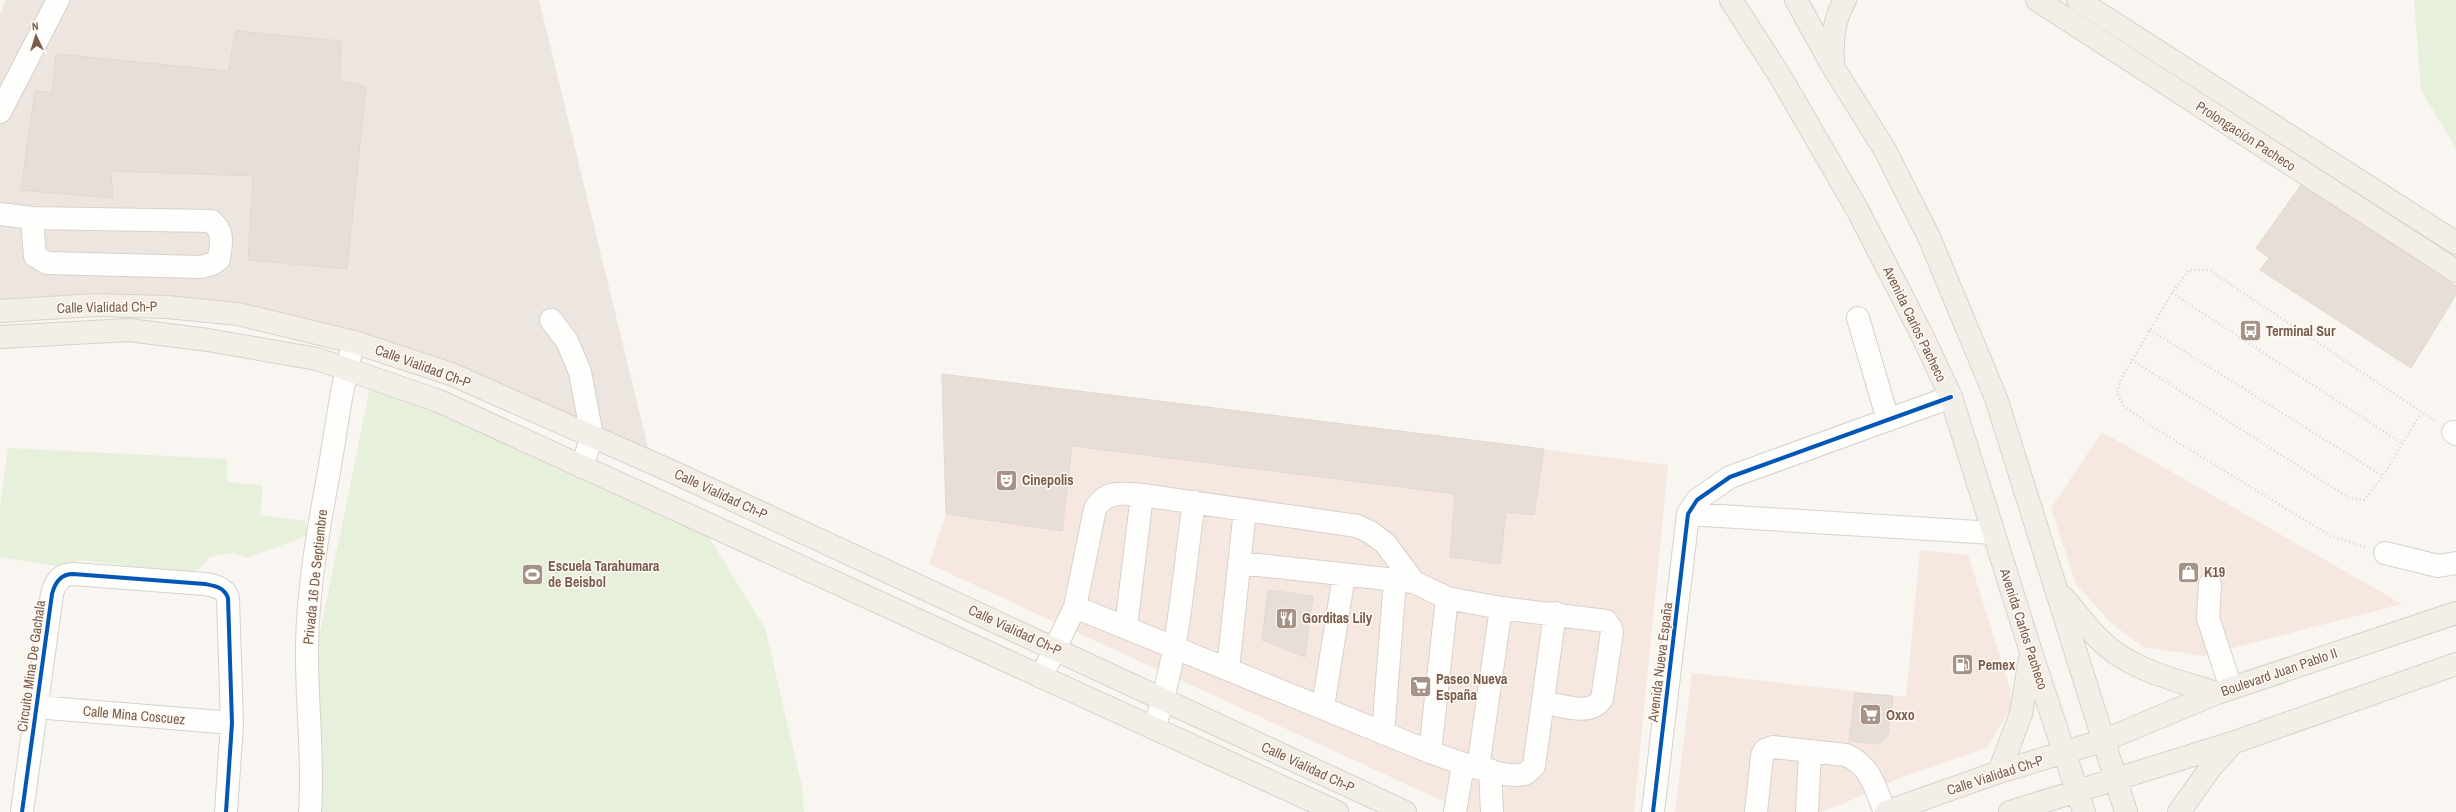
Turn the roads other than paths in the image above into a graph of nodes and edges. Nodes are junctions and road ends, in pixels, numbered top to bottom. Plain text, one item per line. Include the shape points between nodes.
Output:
1 (58, 0) edge
2 (1731, 0) edge
3 (1796, 0) edge
4 (1845, 0) edge
5 (2037, 0) edge
6 (2078, 0) edge
7 (1834, 67) junction
8 (0, 112) edge
9 (0, 214) edge
10 (32, 218) junction
11 (2456, 243) edge
12 (2456, 271) edge
13 (0, 311) edge
14 (1858, 318) dead end
15 (551, 320) dead end
16 (0, 337) edge
17 (354, 342) junction
18 (346, 368) junction
19 (1951, 397) junction
20 (1888, 420) junction
21 (592, 436) junction
22 (582, 466) junction
23 (1142, 495) junction
24 (1194, 502) junction
25 (1245, 510) junction
26 (1688, 514) junction
27 (1993, 533) junction
28 (2385, 553) road end
29 (1240, 563) junction
30 (2456, 563) edge
31 (1344, 575) junction
32 (1405, 581) junction
33 (2210, 584) dead end
34 (2057, 588) junction
35 (1447, 598) junction
36 (1076, 607) junction
37 (1501, 608) junction
38 (2456, 613) edge
39 (1555, 614) junction
40 (1126, 627) junction
41 (1174, 646) junction
42 (1055, 648) junction
43 (2031, 652) junction
44 (2456, 664) edge
45 (1228, 669) junction
46 (1041, 677) junction
47 (2224, 691) junction
48 (1164, 701) junction
49 (1543, 702) junction
50 (36, 706) junction
51 (1323, 707) junction
52 (232, 723) junction
53 (1154, 728) junction
54 (1383, 733) junction
55 (2105, 740) junction
56 (2232, 744) junction
57 (1430, 752) junction
58 (1810, 752) junction
59 (2066, 753) junction
60 (1477, 768) junction
61 (1999, 772) junction
62 (2116, 778) junction
63 (2077, 791) junction
64 (22, 812) edge
65 (226, 812) edge
66 (310, 812) edge
67 (1338, 812) edge
68 (1405, 812) edge
69 (1455, 812) edge
70 (1492, 812) edge
71 (1653, 812) edge
72 (1756, 812) edge
73 (1807, 812) edge
74 (1885, 812) edge
75 (2010, 812) edge
76 (2084, 812) edge
77 (2126, 812) edge
78 (2179, 812) edge

1 - 8 street
2 - 19 main road, Avenida Carlos Pacheco via 1780,76 1857,209
3 - 7 main road
4 - 7 main road via 1838,13 1832,40
5 - 12 main road, Prolongación Pacheco
6 - 11 main road, Prolongación Pacheco
7 - 34 main road via 1885,150 1929,237 1996,398
9 - 10 street
10 - 10 street via 211,221 220,231 222,238 219,259 212,264 200,266 47,263 35,256
13 - 17 main road, Calle Vialidad Ch-P via 95,306 167,307 238,314
14 - 20 street
15 - 21 street via 567,341 580,372
16 - 18 main road, Calle Vialidad Ch-P via 129,330 208,340 316,359
17 - 18 street, Privada 16 De Septiembre
17 - 21 main road, Calle Vialidad Ch-P via 451,374
18 - 22 main road, Calle Vialidad Ch-P via 440,401
18 - 66 street, Privada 16 De Septiembre via 319,526 309,611 307,646 311,747
19 - 20 street
19 - 27 main road, Avenida Carlos Pacheco
20 - 26 street via 1730,477 1697,500
21 - 22 street
21 - 42 main road, Calle Vialidad Ch-P
22 - 46 main road, Calle Vialidad Ch-P
23 - 24 street
23 - 36 street via 1111,494 1094,509
23 - 40 street
24 - 25 street
24 - 41 street
25 - 29 street
25 - 32 street via 1357,526 1385,543
26 - 27 street
26 - 71 street, Avenida Nueva España
27 - 43 main road, Avenida Carlos Pacheco
28 - 30 street via 2438,566
29 - 31 street
29 - 45 street
31 - 32 street
31 - 51 street
32 - 35 street
32 - 54 street
33 - 47 street via 2208,618
34 - 47 main road via 2098,639 2119,655 2160,675
34 - 55 main road
35 - 37 street
35 - 57 street
36 - 40 street
36 - 42 street
37 - 39 street
37 - 60 street
38 - 47 main road, Boulevard Juan Pablo II
39 - 49 street
39 - 49 street via 1606,621 1612,632 1602,699 1599,704 1586,709
40 - 41 street
41 - 45 street
41 - 48 street
42 - 46 street
42 - 48 main road, Calle Vialidad Ch-P
43 - 59 main road, Avenida Carlos Pacheco
43 - 61 main road via 2021,714
44 - 56 main road
45 - 51 street
46 - 53 main road, Calle Vialidad Ch-P
47 - 55 main road, Boulevard Juan Pablo II
48 - 53 street
48 - 68 main road, Calle Vialidad Ch-P
49 - 60 street via 1534,766 1530,771 1519,775
50 - 52 street, Calle Mina Coscuez
50 - 52 street, Circuito Mina De Gachala via 49,606 55,584 60,578 66,574 73,574 205,584 221,588 228,598
50 - 64 street, Circuito Mina De Gachala
51 - 54 street
52 - 65 street, Circuito Mina De Gachala
53 - 67 main road, Calle Vialidad Ch-P
54 - 57 street
55 - 59 main road, Calle Vialidad Ch-P
55 - 62 main road
56 - 62 main road
56 - 78 main road via 2211,767
57 - 60 street
58 - 72 street via 1773,747 1765,750 1762,756
58 - 73 street
58 - 74 street via 1846,755 1862,764
59 - 61 main road, Calle Vialidad Ch-P
59 - 63 main road, Avenida Carlos Pacheco
60 - 69 street
60 - 70 street
61 - 74 main road, Calle Vialidad Ch-P
62 - 63 main road
62 - 77 main road
63 - 75 main road
63 - 76 main road, Avenida Carlos Pacheco

